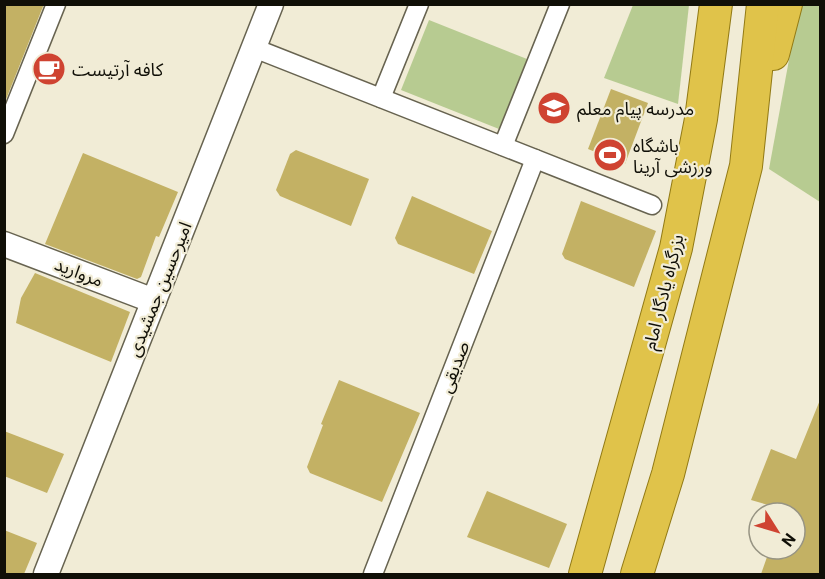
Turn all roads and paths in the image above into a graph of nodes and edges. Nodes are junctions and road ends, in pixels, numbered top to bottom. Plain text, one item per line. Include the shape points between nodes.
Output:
1 (56, 4) edge
2 (271, 4) edge
3 (419, 4) edge
4 (560, 4) edge
5 (716, 4) edge
6 (763, 4) edge
7 (786, 4) edge
8 (254, 48) junction
9 (381, 98) junction
10 (4, 134) edge
11 (503, 146) junction
12 (535, 159) junction
13 (746, 166) junction
14 (652, 205) dead end
15 (4, 244) edge
16 (154, 301) junction
17 (46, 574) edge
18 (373, 574) edge
19 (585, 574) edge
20 (637, 574) edge

1 - 10 street
2 - 8 street, امیرحسین جمشیدی
3 - 9 street
4 - 11 street
5 - 19 highway, بزرگراه یادگار امام via 701,119 676,248
6 - 13 highway
7 - 13 highway
8 - 9 street
8 - 16 street, امیرحسین جمشیدی
9 - 11 street
11 - 12 street
12 - 14 street
12 - 18 street, صدیقی
13 - 20 highway via 671,463
15 - 16 street, مروارید
16 - 17 street, امیرحسین جمشیدی

